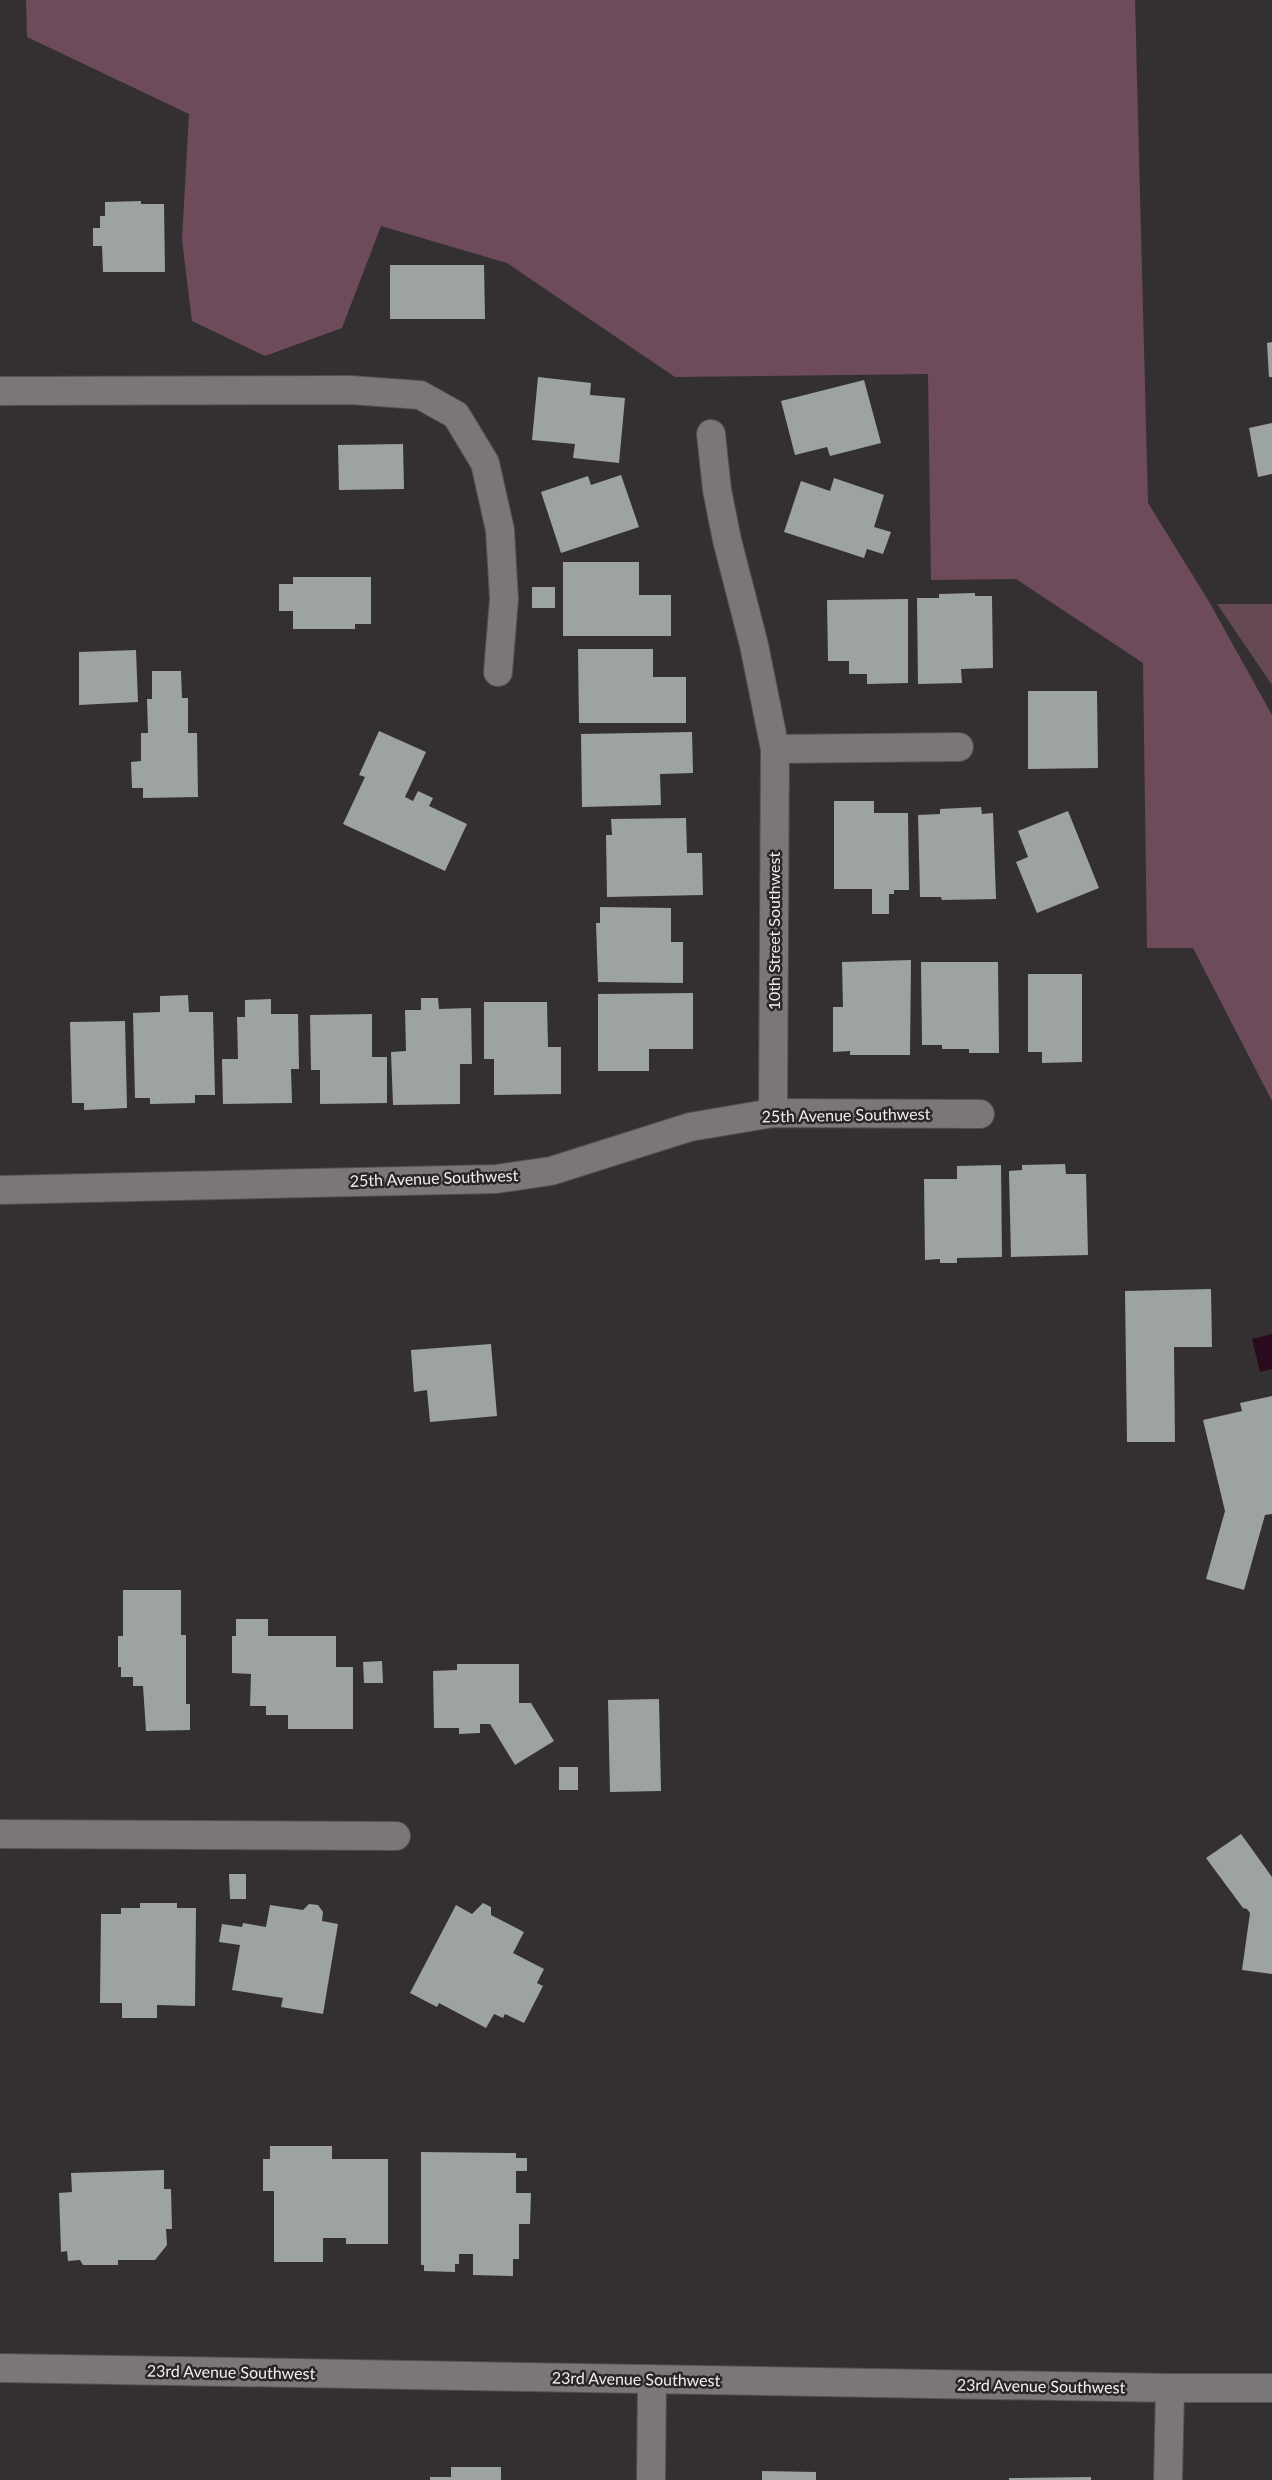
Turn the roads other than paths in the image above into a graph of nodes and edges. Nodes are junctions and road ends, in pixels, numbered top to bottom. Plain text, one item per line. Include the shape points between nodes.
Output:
1 (0, 391) edge
2 (710, 434) dead end
3 (498, 672) dead end
4 (959, 747) dead end
5 (775, 749) junction
6 (773, 1113) junction
7 (980, 1114) dead end
8 (0, 1190) edge
9 (0, 1834) edge
10 (396, 1836) dead end
11 (0, 2368) edge
12 (652, 2379) junction
13 (1170, 2388) junction
14 (1272, 2388) edge
15 (651, 2480) edge
16 (1168, 2480) edge

1 - 3 street via 350,390 420,395 456,415 485,463 500,530 504,599
2 - 5 street, 10th Street Southwest via 727,540 754,645
4 - 5 street
5 - 6 street, 10th Street Southwest
6 - 7 street, 25th Avenue Southwest
6 - 8 street, 25th Avenue Southwest via 690,1127 550,1171 496,1179
9 - 10 street
11 - 12 street, 23rd Avenue Southwest
12 - 13 street, 23rd Avenue Southwest
12 - 15 street
13 - 14 street, 23rd Avenue Southwest
13 - 16 street

